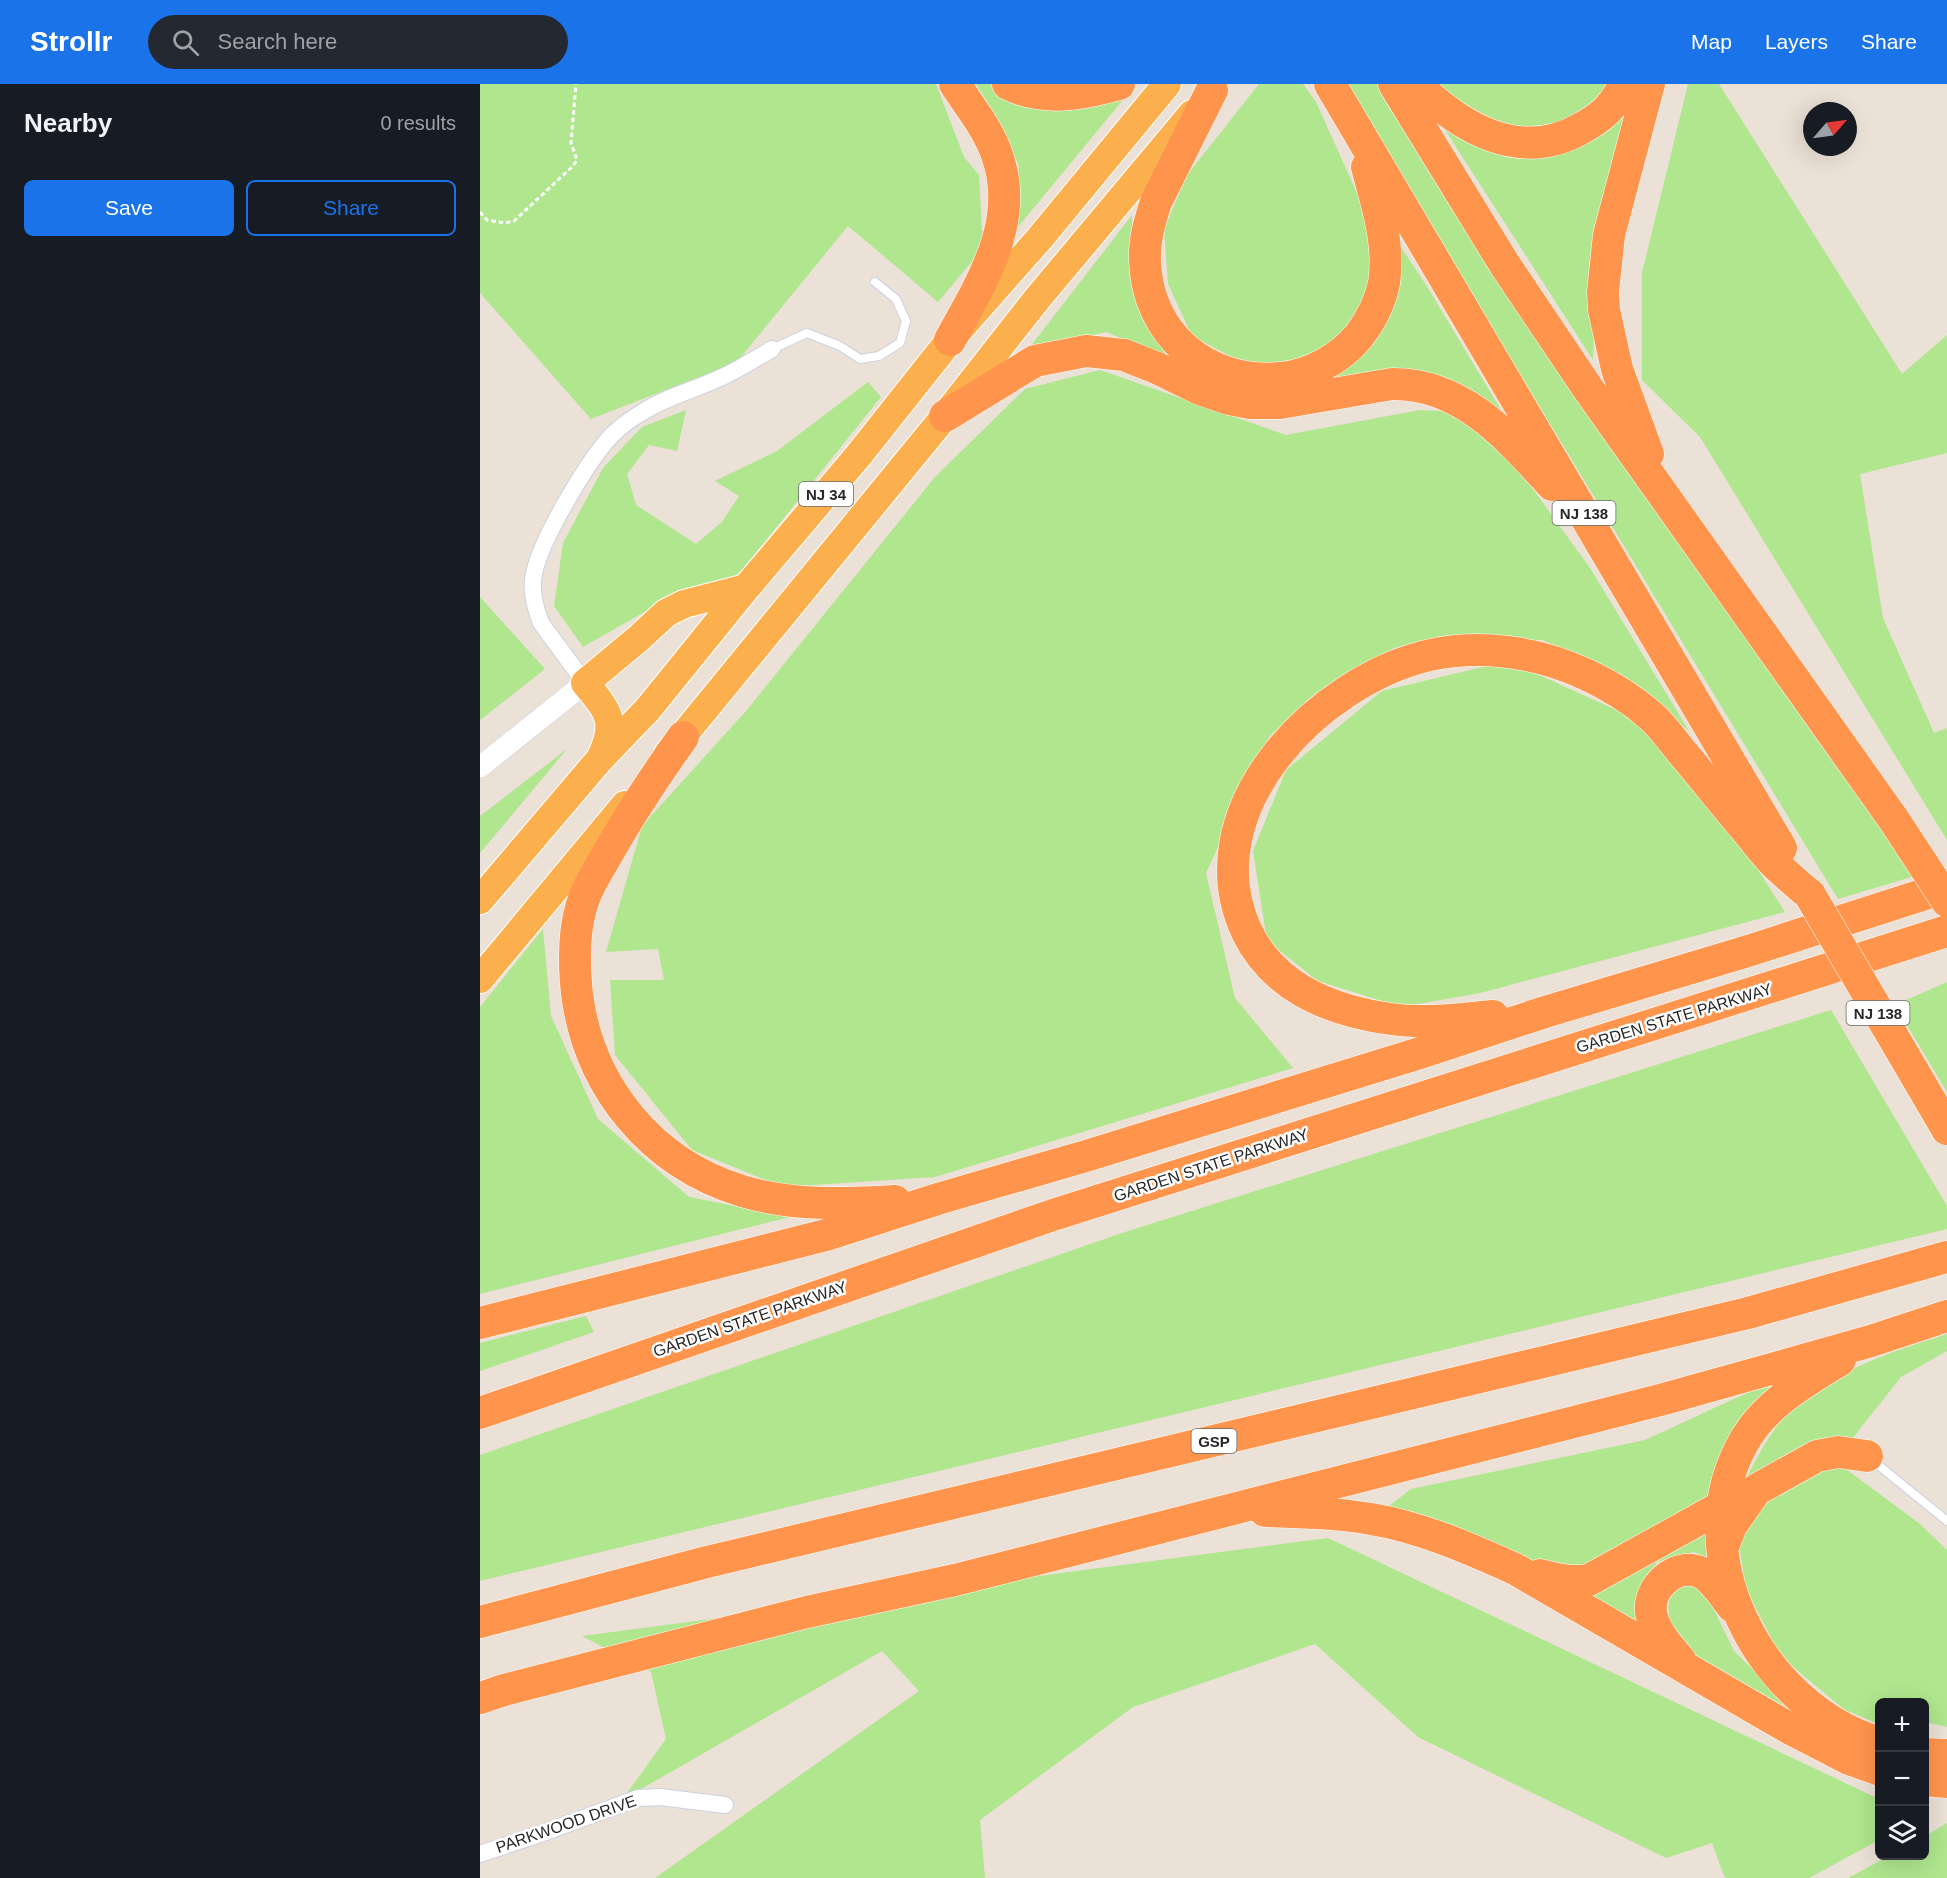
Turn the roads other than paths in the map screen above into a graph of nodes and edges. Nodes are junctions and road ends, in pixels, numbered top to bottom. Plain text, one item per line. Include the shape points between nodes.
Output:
1 (955, 84) edge
2 (1008, 84) edge
3 (1119, 84) edge
4 (1167, 84) edge
5 (1330, 84) edge
6 (1394, 84) edge
7 (1416, 84) edge
8 (1624, 84) edge
9 (1649, 84) edge
10 (1215, 87) edge
11 (1358, 131) junction
12 (875, 282) dead end
13 (950, 340) junction
14 (772, 349) joint
15 (945, 416) junction
16 (1668, 502) junction
17 (1598, 536) junction
18 (746, 588) junction
19 (585, 683) junction
20 (683, 737) junction
21 (600, 759) junction
22 (480, 767) edge
23 (1947, 887) edge
24 (1810, 895) junction
25 (480, 900) edge
26 (1947, 901) edge
27 (1947, 931) edge
28 (480, 979) edge
29 (1545, 1012) junction
30 (1947, 1130) edge
31 (941, 1198) junction
32 (1947, 1257) edge
33 (1947, 1316) edge
34 (480, 1323) edge
35 (1871, 1341) junction
36 (480, 1413) edge
37 (1867, 1456) joint
38 (1721, 1507) junction
39 (1228, 1510) junction
40 (1947, 1521) edge
41 (1722, 1551) junction
42 (1515, 1569) junction
43 (1740, 1616) junction
44 (480, 1622) edge
45 (1689, 1670) junction
46 (488, 1694) edge
47 (1875, 1741) edge
48 (1929, 1754) edge
49 (1947, 1755) edge
50 (1875, 1768) edge
51 (1929, 1780) edge
52 (1947, 1782) edge
53 (724, 1805) dead end
54 (480, 1854) edge

1 - 13 highway via 997,154 1005,192 1003,222 990,265
2 - 3 highway via 1055,96
4 - 13 highway, NJ 34
5 - 11 highway, NJ 138
6 - 16 highway via 1505,265
7 - 8 highway via 1440,106 1478,130 1503,141 1538,143 1570,135 1599,119 1612,106
9 - 16 highway via 1609,235 1604,310 1617,369
10 - 11 highway via 1156,202 1144,259 1158,315 1187,352 1226,374 1263,380 1304,373 1346,350 1371,319 1383,284 1385,240
10 - 15 highway, NJ 34
11 - 17 highway, NJ 138
12 - 14 lane via 896,299 906,321 900,343 879,356 860,360 840,346 807,333
13 - 18 highway, NJ 34
14 - 19 street via 721,378 658,403 612,435 592,460 551,530 533,576 533,594 541,622
15 - 17 highway via 1035,360 1086,351 1124,355 1200,389 1250,403 1280,403 1392,384 1420,386 1448,395 1505,434
15 - 20 highway, NJ 34
16 - 26 highway, bridge
17 - 24 highway, NJ 138
18 - 19 highway via 666,613
18 - 21 highway, NJ 34 via 648,709
19 - 21 highway via 599,699 611,728
19 - 22 street
20 - 28 highway, NJ 34
20 - 31 highway via 618,835 581,907 576,930 575,980 580,1017 603,1078 640,1128 672,1156 702,1175 740,1190 780,1199 839,1204
21 - 25 highway, NJ 34
23 - 29 highway
24 - 29 highway via 1775,864 1654,719 1620,692 1586,674 1519,653 1456,651 1407,663 1355,687 1284,746 1267,767 1244,812 1234,849 1233,880 1242,921 1252,943 1264,961 1296,988 1365,1015 1419,1022
24 - 30 highway, NJ 138, bridge
27 - 36 highway, GARDEN STATE PARKWAY via 1053,1215
29 - 31 highway
31 - 34 highway via 826,1235
32 - 44 highway, GSP via 1748,1313 719,1559
33 - 35 highway
35 - 38 highway via 1795,1388 1762,1418 1739,1451
35 - 39 highway via 1664,1399
37 - 40 lane
37 - 41 highway via 1838,1452 1817,1456 1756,1490 1731,1526
38 - 41 highway
38 - 42 highway via 1589,1580 1563,1581
39 - 42 highway via 1310,1512 1371,1519 1451,1542
39 - 46 highway
41 - 43 highway
42 - 45 highway
43 - 45 highway via 1707,1576 1699,1572 1680,1571 1663,1581 1654,1592 1651,1612 1665,1643
43 - 47 highway via 1757,1648 1797,1695 1846,1730
45 - 50 highway via 1787,1727
48 - 49 highway
51 - 52 highway
53 - 54 street, PARKWOOD DRIVE via 638,1798

